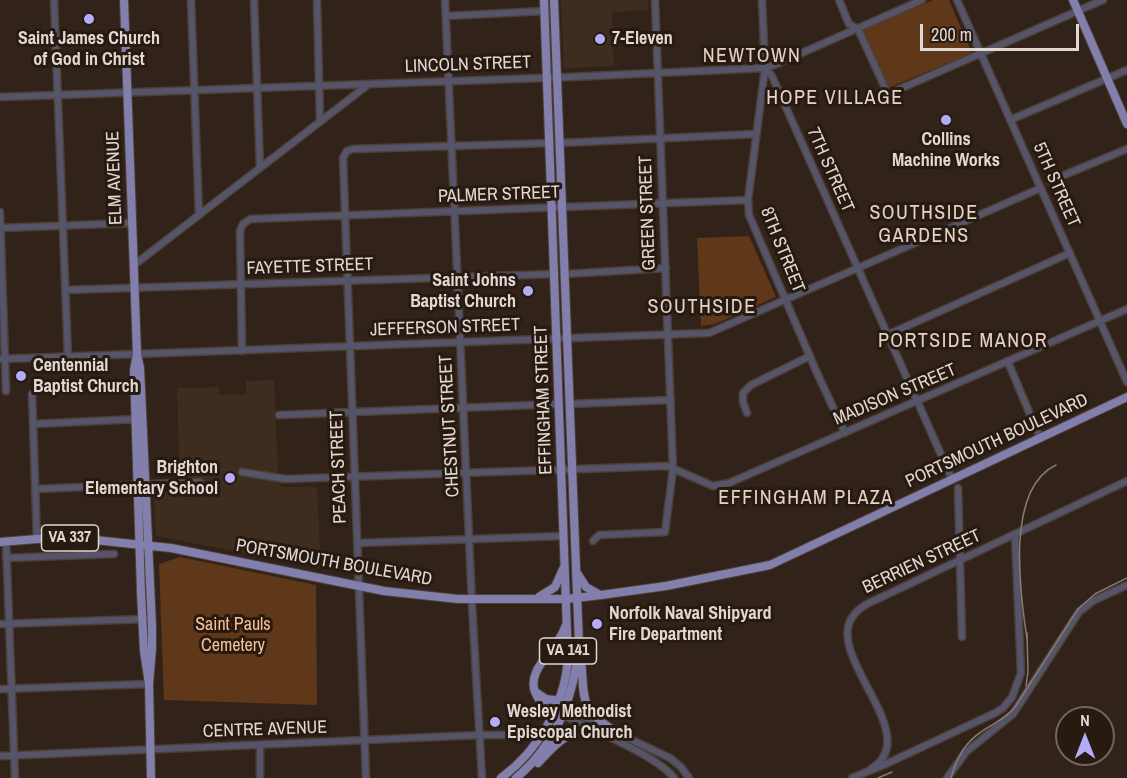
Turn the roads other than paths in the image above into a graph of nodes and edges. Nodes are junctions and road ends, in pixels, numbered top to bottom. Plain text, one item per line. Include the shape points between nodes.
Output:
1 (54, 0) edge
2 (124, 0) edge
3 (191, 0) edge
4 (254, 0) edge
5 (317, 0) edge
6 (445, 0) edge
7 (544, 0) edge
8 (554, 0) edge
9 (655, 0) edge
10 (762, 0) edge
11 (839, 0) edge
12 (922, 0) edge
13 (957, 0) edge
14 (1072, 0) edge
15 (1103, 0) edge
16 (545, 11) junction
17 (1077, 12) junction
18 (446, 16) junction
19 (858, 28) junction
20 (981, 54) junction
21 (765, 68) junction
22 (1127, 70) edge
23 (658, 73) junction
24 (547, 77) junction
25 (557, 77) junction
26 (1106, 79) junction
27 (449, 80) junction
28 (370, 84) junction
29 (320, 85) junction
30 (258, 87) junction
31 (194, 90) junction
32 (127, 92) junction
33 (58, 94) junction
34 (0, 97) edge
35 (1010, 120) junction
36 (320, 122) junction
37 (1127, 124) edge
38 (756, 134) junction
39 (661, 138) junction
40 (550, 143) junction
41 (559, 143) junction
42 (452, 146) junction
43 (1127, 149) edge
44 (260, 168) junction
45 (1050, 181) dead end
46 (1041, 188) junction
47 (748, 200) junction
48 (663, 204) junction
49 (561, 207) junction
50 (552, 208) junction
51 (455, 211) junction
52 (0, 212) edge
53 (199, 215) junction
54 (345, 215) junction
55 (132, 223) junction
56 (63, 226) junction
57 (0, 228) edge
58 (1070, 253) junction
59 (134, 265) junction
60 (666, 268) junction
61 (857, 268) junction
62 (555, 274) junction
63 (566, 274) junction
64 (458, 277) junction
65 (347, 280) junction
66 (241, 285) junction
67 (135, 289) junction
68 (66, 290) junction
69 (785, 300) junction
70 (1127, 309) edge
71 (1100, 321) junction
72 (668, 334) junction
73 (887, 335) junction
74 (557, 339) junction
75 (567, 339) junction
76 (461, 342) junction
77 (349, 347) junction
78 (242, 351) junction
79 (137, 354) junction
80 (810, 356) junction
81 (68, 357) junction
82 (3, 359) edge
83 (1008, 362) junction
84 (1127, 382) edge
85 (6, 392) dead end
86 (32, 394) dead end
87 (1127, 397) edge
88 (671, 400) junction
89 (917, 401) junction
90 (559, 404) junction
91 (570, 404) junction
92 (464, 407) junction
93 (352, 412) junction
94 (747, 414) dead end
95 (279, 415) dead end
96 (139, 419) junction
97 (33, 424) junction
98 (845, 433) junction
99 (1040, 438) junction
100 (572, 469) junction
101 (673, 469) junction
102 (561, 470) junction
103 (242, 472) dead end
104 (467, 473) junction
105 (354, 477) junction
106 (951, 479) junction
107 (1127, 481) edge
108 (200, 482) dead end
109 (147, 485) junction
110 (137, 486) junction
111 (958, 488) dead end
112 (36, 489) junction
113 (1015, 534) junction
114 (564, 536) junction
115 (37, 539) junction
116 (470, 539) junction
117 (593, 541) dead end
118 (3, 542) edge
119 (357, 543) junction
120 (139, 544) junction
121 (150, 546) junction
122 (114, 554) dead end
123 (6, 558) junction
124 (960, 560) junction
125 (565, 561) junction
126 (575, 568) junction
127 (1127, 585) edge
128 (358, 586) junction
129 (601, 595) junction
130 (577, 598) junction
131 (472, 599) junction
132 (528, 599) junction
133 (567, 599) junction
134 (567, 612) junction
135 (152, 618) junction
136 (142, 619) junction
137 (9, 623) junction
138 (0, 624) edge
139 (962, 637) dead end
140 (579, 645) junction
141 (149, 684) junction
142 (11, 688) junction
143 (0, 689) edge
144 (534, 689) junction
145 (570, 696) junction
146 (558, 702) junction
147 (560, 713) junction
148 (610, 729) junction
149 (597, 731) junction
150 (480, 735) junction
151 (532, 735) dead end
152 (364, 740) junction
153 (260, 745) junction
154 (150, 750) junction
155 (14, 755) junction
156 (0, 756) edge
157 (871, 769) junction
158 (15, 778) edge
159 (151, 778) edge
160 (260, 778) edge
161 (366, 778) edge
162 (482, 778) edge
163 (501, 778) edge
164 (517, 778) edge
165 (674, 778) edge
166 (689, 778) edge
167 (852, 778) edge
168 (947, 778) edge

1 - 33 street
2 - 32 main road, ELM AVENUE
3 - 31 street
4 - 30 street
5 - 29 street
6 - 18 street, CHESTNUT STREET
7 - 16 main road, EFFINGHAM STREET / VA 141
8 - 25 main road, EFFINGHAM STREET / VA 141
9 - 23 street, GREEN STREET
10 - 21 street, 7TH STREET
11 - 19 street via 849,24
12 - 19 street, LINCOLN STREET
13 - 20 street, 5TH STREET
14 - 17 main road
15 - 17 street
16 - 18 street
16 - 24 main road, EFFINGHAM STREET / VA 141
17 - 20 street
17 - 26 main road
18 - 27 street, CHESTNUT STREET
19 - 20 street via 888,94
19 - 21 street, LINCOLN STREET
20 - 35 street, 5TH STREET
21 - 23 street, LINCOLN STREET
21 - 38 street, 8TH STREET
21 - 61 street, 7TH STREET via 772,76
22 - 26 street
23 - 25 street, LINCOLN STREET
23 - 39 street, GREEN STREET
24 - 25 street, LINCOLN STREET
24 - 27 street, LINCOLN STREET
24 - 40 main road, EFFINGHAM STREET / VA 141
25 - 41 main road, EFFINGHAM STREET / VA 141
26 - 35 street
26 - 37 main road
27 - 28 street, LINCOLN STREET
27 - 42 street, CHESTNUT STREET
28 - 29 street, LINCOLN STREET
28 - 36 street
29 - 30 street, LINCOLN STREET
29 - 36 street
30 - 31 street, LINCOLN STREET
30 - 44 street
31 - 32 street, LINCOLN STREET
31 - 53 street
32 - 33 street, LINCOLN STREET
32 - 55 main road, ELM AVENUE
33 - 34 street, LINCOLN STREET
33 - 56 street
35 - 46 street, 5TH STREET
36 - 44 street
38 - 39 street
38 - 47 street, 8TH STREET
39 - 41 street
39 - 48 street, GREEN STREET
40 - 42 street
40 - 50 main road, EFFINGHAM STREET / VA 141
41 - 49 main road, EFFINGHAM STREET / VA 141
42 - 51 street, CHESTNUT STREET
42 - 54 street, PEACH STREET via 353,149 344,154
43 - 45 street
44 - 53 street
46 - 58 street, 5TH STREET
46 - 61 street, JEFFERSON STREET
47 - 48 street, PALMER STREET
47 - 69 street, 8TH STREET via 749,215
48 - 49 street, PALMER STREET
48 - 60 street, GREEN STREET
49 - 50 street, PALMER STREET
49 - 63 main road, EFFINGHAM STREET / VA 141
50 - 51 street, PALMER STREET
50 - 62 main road, EFFINGHAM STREET / VA 141
51 - 54 street, PALMER STREET
51 - 64 street, CHESTNUT STREET
52 - 57 street
53 - 59 street
54 - 65 street, PEACH STREET
54 - 66 street, PALMER STREET via 250,219 240,231
55 - 56 street
55 - 59 main road, ELM AVENUE
56 - 57 street
56 - 68 street
57 - 82 street
58 - 71 street, 5TH STREET
58 - 73 street
59 - 67 main road, ELM AVENUE
60 - 63 street
60 - 72 street, GREEN STREET
61 - 69 street, JEFFERSON STREET
61 - 73 street, 7TH STREET
62 - 64 street, FAYETTE STREET
62 - 74 main road, EFFINGHAM STREET / VA 141
63 - 75 main road, EFFINGHAM STREET / VA 141
64 - 65 street, FAYETTE STREET
64 - 76 street, CHESTNUT STREET
65 - 66 street, FAYETTE STREET
65 - 77 street, PEACH STREET
66 - 67 street, FAYETTE STREET
66 - 78 street
67 - 68 street, FAYETTE STREET
67 - 79 main road, ELM AVENUE
68 - 81 street
69 - 72 street, JEFFERSON STREET via 709,333
69 - 80 street, 8TH STREET
70 - 71 street, MADISON STREET
71 - 83 street, MADISON STREET
71 - 84 street, 5TH STREET
72 - 75 street, JEFFERSON STREET
72 - 88 street, GREEN STREET
73 - 89 street, 7TH STREET
74 - 75 street, JEFFERSON STREET
74 - 76 street, JEFFERSON STREET
74 - 90 main road, EFFINGHAM STREET / VA 141
75 - 91 main road, EFFINGHAM STREET / VA 141
76 - 77 street, JEFFERSON STREET
76 - 92 street, CHESTNUT STREET
77 - 78 street, JEFFERSON STREET
77 - 93 street, PEACH STREET
78 - 79 street, JEFFERSON STREET
79 - 81 street, JEFFERSON STREET
79 - 96 main road, ELM AVENUE via 134,370
80 - 94 street via 751,385 743,393
80 - 98 street, 8TH STREET
81 - 82 street, JEFFERSON STREET
82 - 85 street
83 - 89 street, MADISON STREET
83 - 99 street
86 - 97 street
87 - 99 main road, PORTSMOUTH BOULEVARD
88 - 91 street
88 - 101 street, GREEN STREET
89 - 98 street, MADISON STREET
89 - 106 street, 7TH STREET
90 - 92 street
90 - 102 main road, EFFINGHAM STREET / VA 141
91 - 100 main road, EFFINGHAM STREET / VA 141
92 - 93 street
92 - 104 street, CHESTNUT STREET
93 - 95 street
93 - 105 street, PEACH STREET
96 - 97 street
96 - 109 main road, ELM AVENUE
96 - 110 main road, ELM AVENUE
97 - 112 street
98 - 101 street, MADISON STREET via 729,483 712,486
99 - 106 main road, PORTSMOUTH BOULEVARD
100 - 101 street, MADISON STREET
100 - 102 street, MADISON STREET
100 - 126 main road, EFFINGHAM STREET / VA 141
101 - 117 street, GREEN STREET via 665,532 599,535
102 - 104 street, MADISON STREET
102 - 114 main road, EFFINGHAM STREET / VA 141
103 - 105 street, MADISON STREET via 280,479
104 - 105 street, MADISON STREET
104 - 116 street, CHESTNUT STREET
105 - 119 street, PEACH STREET
106 - 129 main road, PORTSMOUTH BOULEVARD via 770,565
107 - 113 street, BERRIEN STREET
108 - 109 street
109 - 110 street
109 - 121 main road, ELM AVENUE
110 - 112 street
110 - 120 main road, ELM AVENUE
111 - 124 street
112 - 115 street
113 - 124 street, BERRIEN STREET
113 - 157 street via 1021,670 1012,696 995,713
114 - 116 street
114 - 125 main road, EFFINGHAM STREET / VA 141
115 - 118 main road, PORTSMOUTH BOULEVARD / VA 337
115 - 120 main road, PORTSMOUTH BOULEVARD / VA 337
116 - 119 street
116 - 131 street, CHESTNUT STREET
118 - 123 street
119 - 128 street, PEACH STREET
120 - 121 main road, PORTSMOUTH BOULEVARD / VA 337
120 - 136 main road, ELM AVENUE
121 - 128 main road, PORTSMOUTH BOULEVARD
121 - 135 main road, ELM AVENUE
122 - 123 street
123 - 137 street
124 - 139 street
124 - 157 street, BERRIEN STREET via 862,607 849,622 848,644 887,734 884,755
125 - 132 main road via 555,586 544,595
125 - 133 main road, EFFINGHAM STREET / VA 141
126 - 129 main road via 586,587
126 - 130 main road, EFFINGHAM STREET / VA 141
127 - 168 street via 1079,612 1013,714 966,752
128 - 131 main road, PORTSMOUTH BOULEVARD
128 - 152 street, PEACH STREET
129 - 130 main road, PORTSMOUTH BOULEVARD
130 - 133 main road, PORTSMOUTH BOULEVARD
130 - 140 main road, EFFINGHAM STREET / VA 141
131 - 132 main road, PORTSMOUTH BOULEVARD
131 - 150 street, CHESTNUT STREET
132 - 133 main road, PORTSMOUTH BOULEVARD
133 - 134 main road, EFFINGHAM STREET / VA 141
134 - 144 main road via 562,637 535,674
134 - 146 main road, EFFINGHAM STREET / VA 141 via 567,667
135 - 136 street
135 - 141 main road, ELM AVENUE
136 - 137 street
136 - 141 main road, ELM AVENUE
137 - 138 street
137 - 142 street
140 - 145 main road, EFFINGHAM STREET / VA 141
140 - 148 main road via 586,705
141 - 142 street
141 - 154 main road, ELM AVENUE
142 - 143 street
142 - 155 street
144 - 146 main road
144 - 147 main road via 541,704
145 - 146 main road
145 - 147 main road, EFFINGHAM STREET / VA 141
146 - 147 main road, EFFINGHAM STREET / VA 141
147 - 148 street via 573,712
147 - 149 street
147 - 163 main road, EFFINGHAM STREET / VA 141 via 527,755
147 - 164 main road, EFFINGHAM STREET / VA 141 via 546,746
148 - 166 street via 669,758
149 - 164 main road via 566,736 538,764
149 - 165 street via 655,761
150 - 151 street, CENTRE AVENUE
150 - 152 street, CENTRE AVENUE
150 - 162 street, CHESTNUT STREET
152 - 153 street, CENTRE AVENUE
152 - 161 street, PEACH STREET
153 - 154 street, CENTRE AVENUE
153 - 160 street
154 - 155 street, CENTRE AVENUE
154 - 159 main road, ELM AVENUE
155 - 156 street, CENTRE AVENUE
155 - 158 street
157 - 167 street

